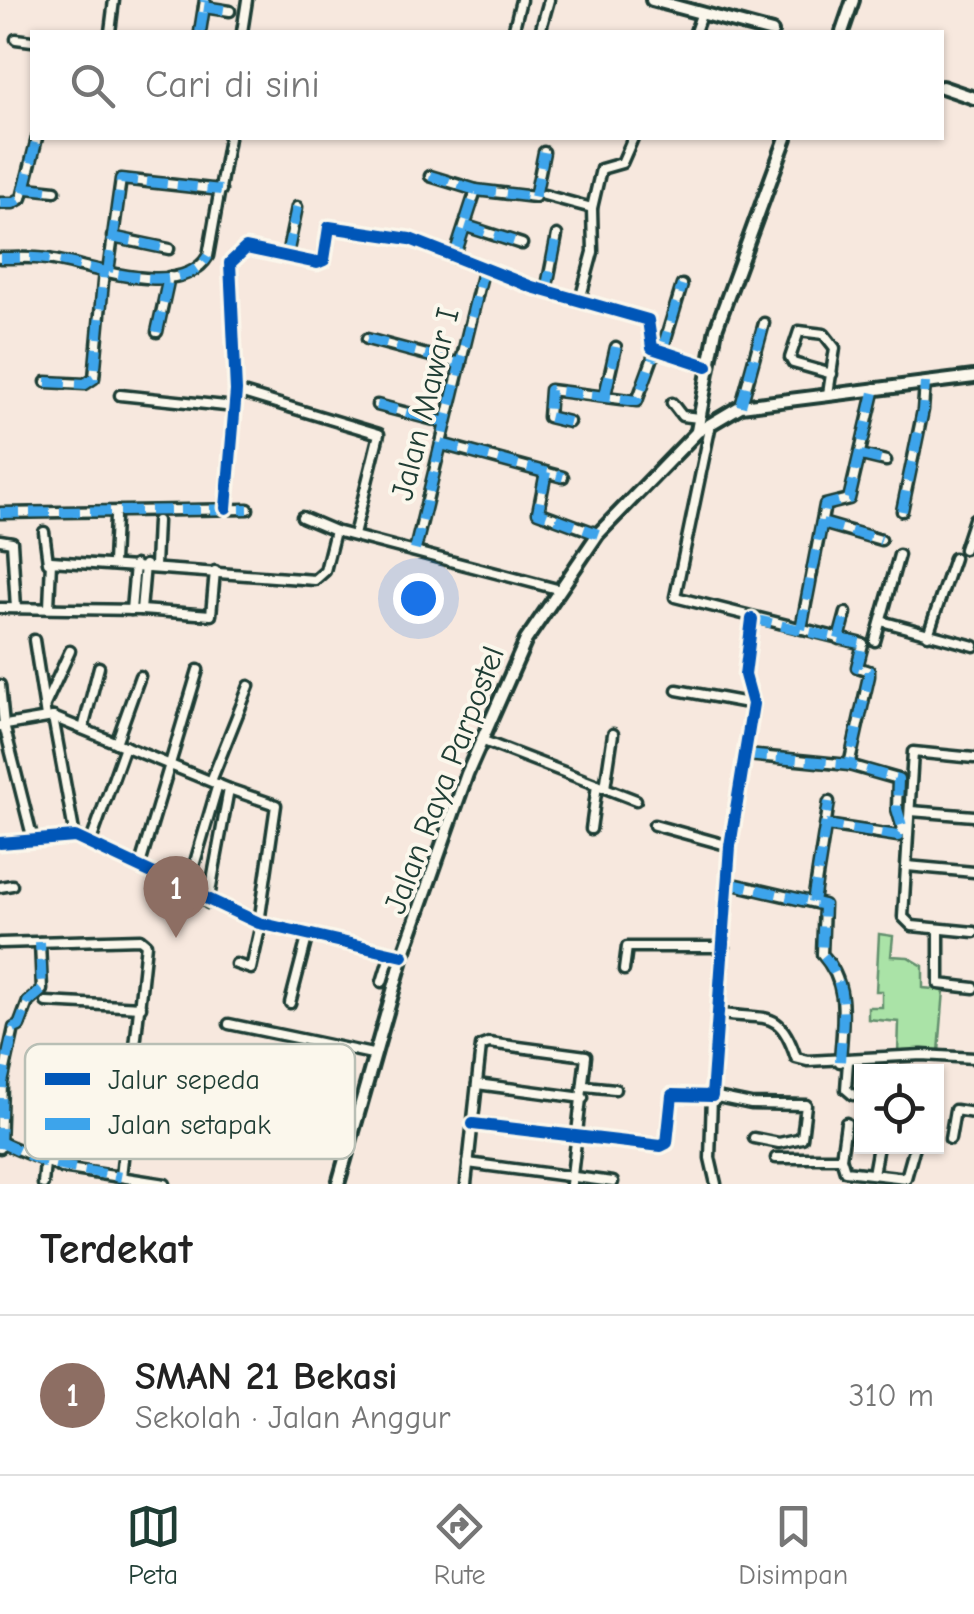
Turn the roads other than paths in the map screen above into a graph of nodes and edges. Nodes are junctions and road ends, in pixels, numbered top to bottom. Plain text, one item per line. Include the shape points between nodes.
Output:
1 (114, 0) edge
2 (246, 0) edge
3 (521, 0) edge
4 (548, 0) edge
5 (652, 0) edge
6 (852, 0) edge
7 (204, 3) edge
8 (230, 12) dead end
9 (702, 15) junction
10 (110, 30) edge
11 (200, 30) edge
12 (242, 30) edge
13 (514, 30) edge
14 (540, 30) edge
15 (697, 30) edge
16 (764, 30) edge
17 (843, 30) edge
18 (16, 38) dead end
19 (30, 40) edge
20 (944, 88) edge
21 (974, 98) edge
22 (38, 140) edge
23 (229, 140) edge
24 (632, 140) edge
25 (785, 140) edge
26 (544, 152) dead end
27 (430, 176) dead end
28 (27, 188) junction
29 (221, 190) junction
30 (476, 190) junction
31 (55, 191) dead end
32 (544, 195) dead end
33 (0, 203) edge
34 (297, 207) dead end
35 (592, 208) junction
36 (466, 226) junction
37 (556, 235) dead end
38 (112, 237) junction
39 (522, 244) dead end
40 (169, 249) dead end
41 (287, 255) junction
42 (208, 256) junction
43 (0, 258) edge
44 (454, 258) junction
45 (230, 262) junction
46 (484, 271) junction
47 (106, 272) junction
48 (169, 278) junction
49 (682, 284) dead end
50 (546, 291) junction
51 (580, 300) junction
52 (764, 323) dead end
53 (157, 332) dead end
54 (367, 339) dead end
55 (616, 347) dead end
56 (659, 350) junction
57 (461, 364) junction
58 (707, 366) junction
59 (832, 374) junction
60 (974, 378) edge
61 (46, 382) dead end
62 (924, 383) junction
63 (876, 388) junction
64 (236, 390) junction
65 (828, 394) junction
66 (120, 395) dead end
67 (605, 395) junction
68 (672, 404) dead end
69 (377, 405) dead end
70 (741, 406) junction
71 (235, 407) junction
72 (700, 418) junction
73 (712, 420) junction
74 (446, 422) junction
75 (569, 422) dead end
76 (697, 432) junction
77 (441, 444) junction
78 (861, 455) junction
79 (886, 461) dead end
80 (546, 472) junction
81 (563, 476) dead end
82 (226, 508) junction
83 (248, 509) dead end
84 (902, 511) dead end
85 (0, 512) edge
86 (115, 517) dead end
87 (302, 518) dead end
88 (974, 519) edge
89 (157, 520) dead end
90 (822, 524) junction
91 (334, 531) junction
92 (44, 532) dead end
93 (598, 534) junction
94 (354, 535) junction
95 (0, 540) edge
96 (880, 540) dead end
97 (964, 548) dead end
98 (414, 550) junction
99 (899, 555) dead end
100 (954, 558) dead end
101 (48, 562) junction
102 (113, 564) junction
103 (145, 565) junction
104 (215, 570) junction
105 (556, 589) junction
106 (49, 607) junction
107 (0, 608) edge
108 (16, 608) junction
109 (136, 610) junction
110 (846, 614) dead end
111 (752, 619) junction
112 (881, 621) junction
113 (800, 629) junction
114 (928, 636) junction
115 (840, 639) junction
116 (34, 640) dead end
117 (875, 641) dead end
118 (974, 646) edge
119 (70, 651) dead end
120 (99, 667) dead end
121 (198, 670) dead end
122 (140, 676) dead end
123 (0, 685) edge
124 (249, 686) dead end
125 (677, 690) dead end
126 (752, 704) junction
127 (44, 706) junction
128 (50, 717) junction
129 (2, 725) edge
130 (83, 729) junction
131 (612, 734) dead end
132 (481, 740) junction
133 (120, 744) junction
134 (747, 756) junction
135 (974, 758) edge
136 (170, 764) junction
137 (849, 765) junction
138 (214, 782) junction
139 (601, 786) junction
140 (229, 788) junction
141 (636, 800) dead end
142 (828, 802) dead end
143 (910, 811) junction
144 (974, 816) edge
145 (654, 825) dead end
146 (826, 825) junction
147 (591, 829) dead end
148 (75, 837) junction
149 (33, 840) junction
150 (0, 843) edge
151 (90, 844) junction
152 (730, 846) junction
153 (907, 866) junction
154 (139, 868) junction
155 (974, 872) edge
156 (728, 883) junction
157 (12, 885) dead end
158 (0, 887) edge
159 (186, 893) junction
160 (812, 902) junction
161 (208, 903) junction
162 (260, 924) junction
163 (938, 929) junction
164 (974, 932) edge
165 (308, 934) junction
166 (40, 942) junction
167 (0, 943) edge
168 (725, 947) junction
169 (397, 954) junction
170 (236, 964) dead end
171 (624, 970) dead end
172 (382, 982) dead end
173 (974, 988) edge
174 (46, 1002) dead end
175 (290, 1003) dead end
176 (141, 1007) junction
177 (721, 1014) junction
178 (229, 1024) dead end
179 (0, 1026) edge
180 (14, 1028) junction
181 (137, 1044) edge
182 (324, 1044) edge
183 (4, 1050) edge
184 (355, 1050) edge
185 (372, 1054) junction
186 (911, 1057) junction
187 (974, 1058) edge
188 (844, 1062) junction
189 (910, 1064) edge
190 (477, 1084) junction
191 (585, 1086) junction
192 (615, 1090) dead end
193 (853, 1095) dead end
194 (712, 1096) junction
195 (583, 1098) junction
196 (974, 1113) edge
197 (355, 1119) edge
198 (846, 1123) dead end
199 (472, 1124) junction
200 (578, 1137) junction
201 (754, 1138) dead end
202 (950, 1139) dead end
203 (0, 1144) edge
204 (877, 1154) edge
205 (913, 1154) edge
206 (25, 1155) edge
207 (776, 1158) dead end
208 (841, 1158) junction
209 (36, 1159) edge
210 (124, 1159) edge
211 (345, 1159) edge
212 (45, 1163) junction
213 (468, 1164) junction
214 (873, 1174) junction
215 (122, 1178) junction
216 (109, 1180) edge
217 (572, 1180) edge
218 (613, 1182) edge
219 (43, 1184) edge
220 (166, 1184) edge
221 (338, 1184) edge
222 (466, 1184) edge
223 (716, 1184) edge

1 - 10 street
2 - 12 street
3 - 13 street
4 - 14 street
5 - 9 main road
6 - 17 main road
7 - 8 street
7 - 11 street
9 - 15 street
9 - 16 main road
18 - 19 street
20 - 21 main road
22 - 28 street
23 - 29 street
24 - 35 street via 622,163 602,169
25 - 58 main road
26 - 30 street via 535,197
27 - 30 street
28 - 31 street
28 - 33 street via 17,202
29 - 38 street via 122,179
29 - 42 street
30 - 36 street
32 - 35 street
34 - 41 street
35 - 51 street via 592,252
36 - 39 street
36 - 44 street
37 - 50 street
38 - 40 street
38 - 47 street
41 - 44 street via 322,263 332,227 410,239
41 - 45 street via 246,248
42 - 45 street
42 - 48 street
43 - 47 street
44 - 46 street
45 - 64 street
46 - 50 street
46 - 57 street, Jalan Mawar I
47 - 48 street
47 - 61 street via 94,378 85,384
48 - 53 street
49 - 56 street
50 - 51 street
51 - 56 street via 648,320 649,345
52 - 70 street
54 - 57 street
55 - 67 street
56 - 58 street
56 - 67 street via 639,400
57 - 74 street, Jalan Mawar I
58 - 72 main road
59 - 59 street via 793,363 798,331 830,338
59 - 65 street
60 - 62 main road, Jalan Raya Parpostel
62 - 63 main road, Jalan Raya Parpostel
62 - 84 street
63 - 65 main road, Jalan Raya Parpostel
63 - 78 street
64 - 71 street
64 - 94 street via 378,434
65 - 70 main road, Jalan Raya Parpostel
66 - 71 street
67 - 75 street via 550,390 548,417
68 - 72 street via 682,416
69 - 74 street
70 - 73 main road, Jalan Raya Parpostel
71 - 82 street
72 - 76 main road
73 - 76 main road, Jalan Raya Parpostel
73 - 111 street via 675,597 739,610
74 - 77 street, Jalan Mawar I
76 - 93 main road, Jalan Raya Parpostel
77 - 80 street
77 - 98 street, Jalan Mawar I
78 - 79 street
78 - 90 street via 850,499 825,505
80 - 81 street
80 - 93 street via 538,512
82 - 83 street
82 - 85 street
86 - 102 street
87 - 91 street
88 - 97 street
89 - 103 street
90 - 96 street
90 - 113 street
91 - 94 street
91 - 104 street via 325,571 314,580
92 - 101 street
93 - 105 main road, Jalan Raya Parpostel
94 - 98 street
95 - 108 street via 12,542
98 - 105 street
99 - 112 street
100 - 114 street
101 - 102 street
101 - 106 street
102 - 103 street
103 - 104 street
103 - 109 street
104 - 109 street via 211,615
105 - 132 main road, Jalan Raya Parpostel
106 - 108 street
106 - 109 street
107 - 108 street
110 - 115 street
111 - 113 street
111 - 126 street via 745,675
112 - 114 street
112 - 117 street
113 - 115 street
114 - 118 street
115 - 137 street via 862,644 857,666 870,676
116 - 127 street
119 - 127 street
120 - 130 street
121 - 136 street
122 - 133 street
123 - 129 street
124 - 138 street
125 - 126 street
126 - 134 street
127 - 128 street
128 - 129 street
128 - 130 street
128 - 148 street
129 - 149 street
130 - 133 street
131 - 139 street
132 - 139 street
132 - 169 main road, Jalan Raya Parpostel
133 - 136 street
133 - 151 street
134 - 137 street
134 - 152 street
135 - 143 street via 913,752
136 - 138 street
136 - 154 street
137 - 146 street via 898,779 902,829 889,836
138 - 140 street
138 - 159 street
139 - 141 street
139 - 147 street
140 - 161 street
140 - 162 street via 276,805
142 - 146 street
143 - 144 street
143 - 153 street
145 - 152 street
146 - 160 street
148 - 149 street
148 - 151 street
149 - 150 street
151 - 154 street
152 - 156 street
153 - 155 street
153 - 163 street via 903,917 912,926
154 - 159 street
156 - 160 street
156 - 168 street
157 - 158 street
159 - 161 street
160 - 188 street via 824,906 822,954 844,992
161 - 162 street
162 - 165 street
162 - 170 street via 252,968
163 - 164 street
163 - 173 street via 939,984
165 - 169 street
165 - 175 street
166 - 167 street
166 - 176 street via 140,940 146,944
166 - 180 street via 42,990
168 - 171 street via 627,947
168 - 177 street
169 - 172 street
169 - 185 main road, Jalan Raya Parpostel
174 - 176 street
176 - 181 street
177 - 188 street via 778,1021 796,1058
177 - 194 street
178 - 182 street
179 - 180 street
180 - 183 street
183 - 203 street
184 - 185 street
185 - 197 main road, Jalan Raya Parpostel
186 - 187 street
186 - 188 street
186 - 189 street
188 - 193 street via 846,1089
190 - 191 street via 481,1046 489,1043 583,1053
190 - 195 street
190 - 199 street
191 - 192 street
191 - 195 street
194 - 200 street via 672,1095 667,1143 661,1146
194 - 201 street via 806,1104 802,1138
194 - 223 street
195 - 200 street
196 - 202 street via 955,1110
198 - 208 street
199 - 200 street
199 - 213 street
200 - 217 street
203 - 206 street
204 - 214 street
205 - 214 street via 906,1178
207 - 208 street
208 - 214 street via 845,1170
209 - 212 street
210 - 215 street
211 - 221 main road, Jalan Raya Parpostel
212 - 216 street
212 - 219 street
213 - 217 street
213 - 222 street
215 - 216 street
215 - 220 street
217 - 218 street

